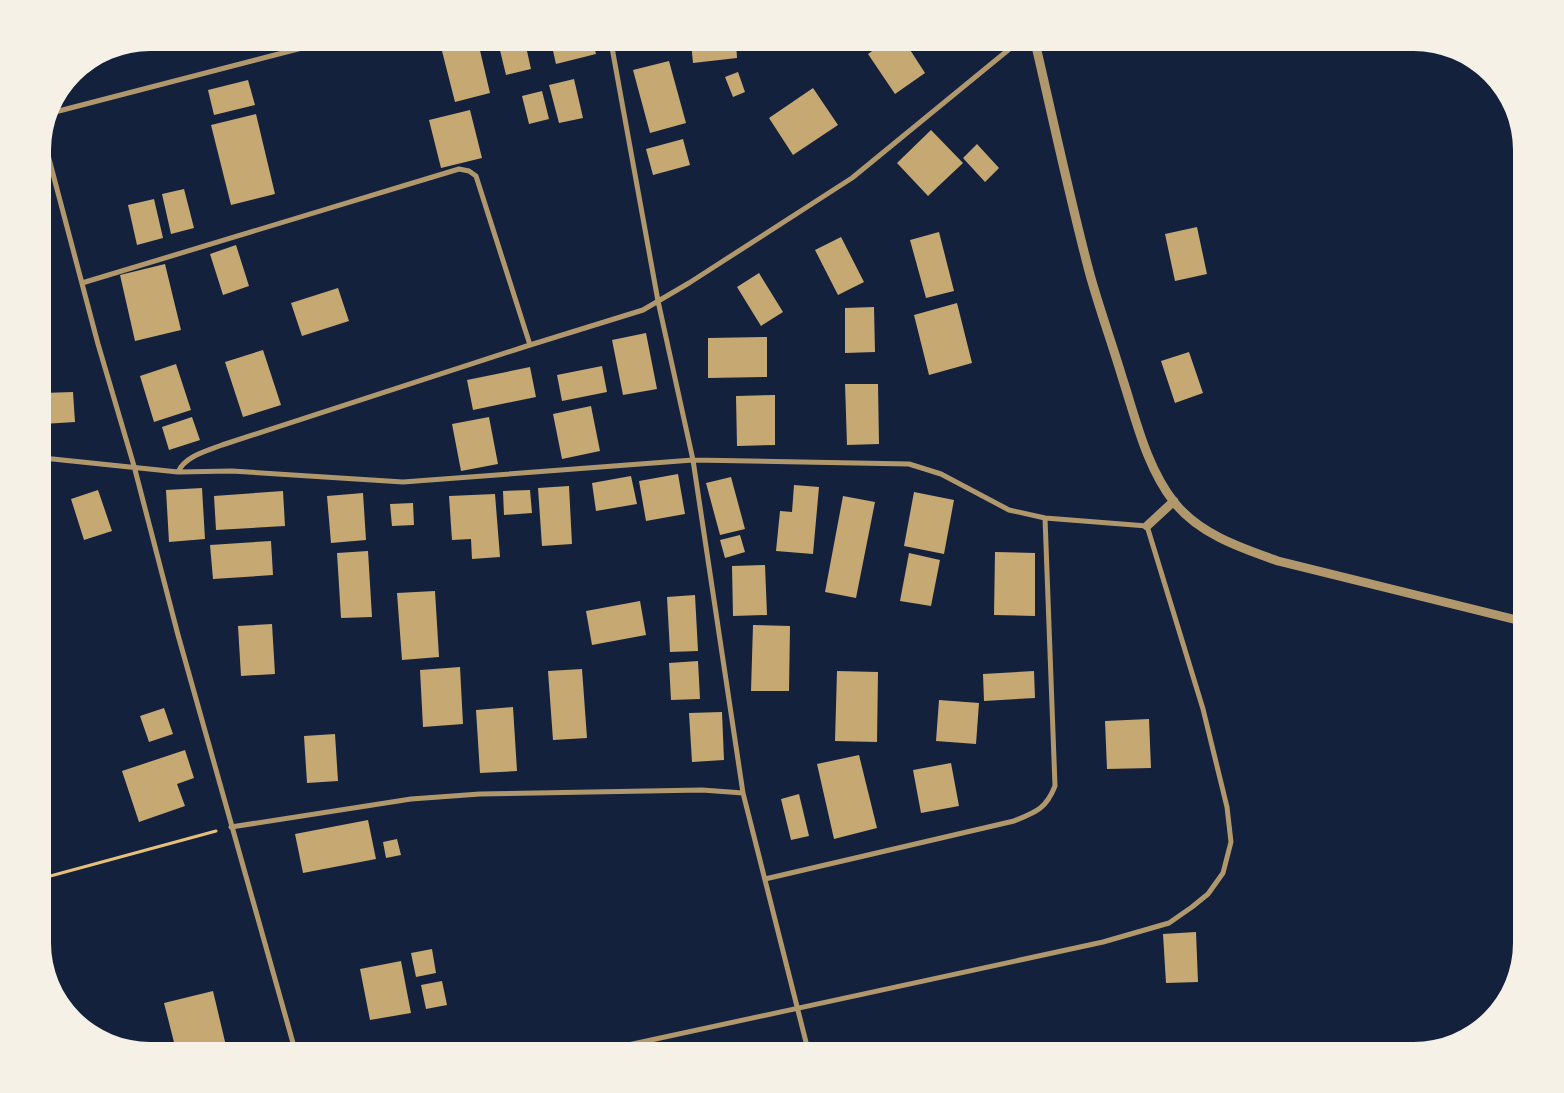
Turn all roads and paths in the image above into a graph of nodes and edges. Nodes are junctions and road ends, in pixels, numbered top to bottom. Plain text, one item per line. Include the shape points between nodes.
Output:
1 (291, 51) edge
2 (613, 51) edge
3 (1007, 51) edge
4 (1037, 51) edge
5 (59, 111) edge
6 (51, 166) edge
7 (82, 283) junction
8 (658, 301) junction
9 (530, 344) junction
10 (51, 459) edge
11 (693, 460) junction
12 (134, 466) junction
13 (178, 472) junction
14 (1174, 501) junction
15 (1045, 518) junction
16 (1147, 526) junction
17 (1513, 619) edge
18 (743, 793) junction
19 (231, 827) junction
20 (51, 876) edge
21 (764, 879) junction
22 (797, 1010) junction
23 (293, 1042) edge
24 (643, 1042) edge
25 (806, 1042) edge

1 - 5 street
2 - 8 street
3 - 8 street via 852,178
4 - 14 street via 1105,327 1148,453
6 - 7 street
7 - 9 street via 459,169 469,170 476,176
7 - 12 street
8 - 9 street via 643,310
8 - 11 street
9 - 13 street via 222,444 188,460
10 - 12 street
11 - 13 street via 403,482 232,471
11 - 15 street via 909,464 941,474 1009,510
11 - 18 street
12 - 13 street
12 - 19 street
14 - 16 street
14 - 17 street via 1191,519 1209,531 1239,547 1278,561
15 - 16 street
15 - 21 street via 1055,786 1049,802 1036,812 1014,821
16 - 22 street via 1203,709 1227,807 1231,842 1223,872 1208,894 1169,923 1103,942
18 - 19 street via 702,790 440,797
18 - 21 street
19 - 20 path
19 - 23 street
21 - 22 street
22 - 24 street
22 - 25 street

